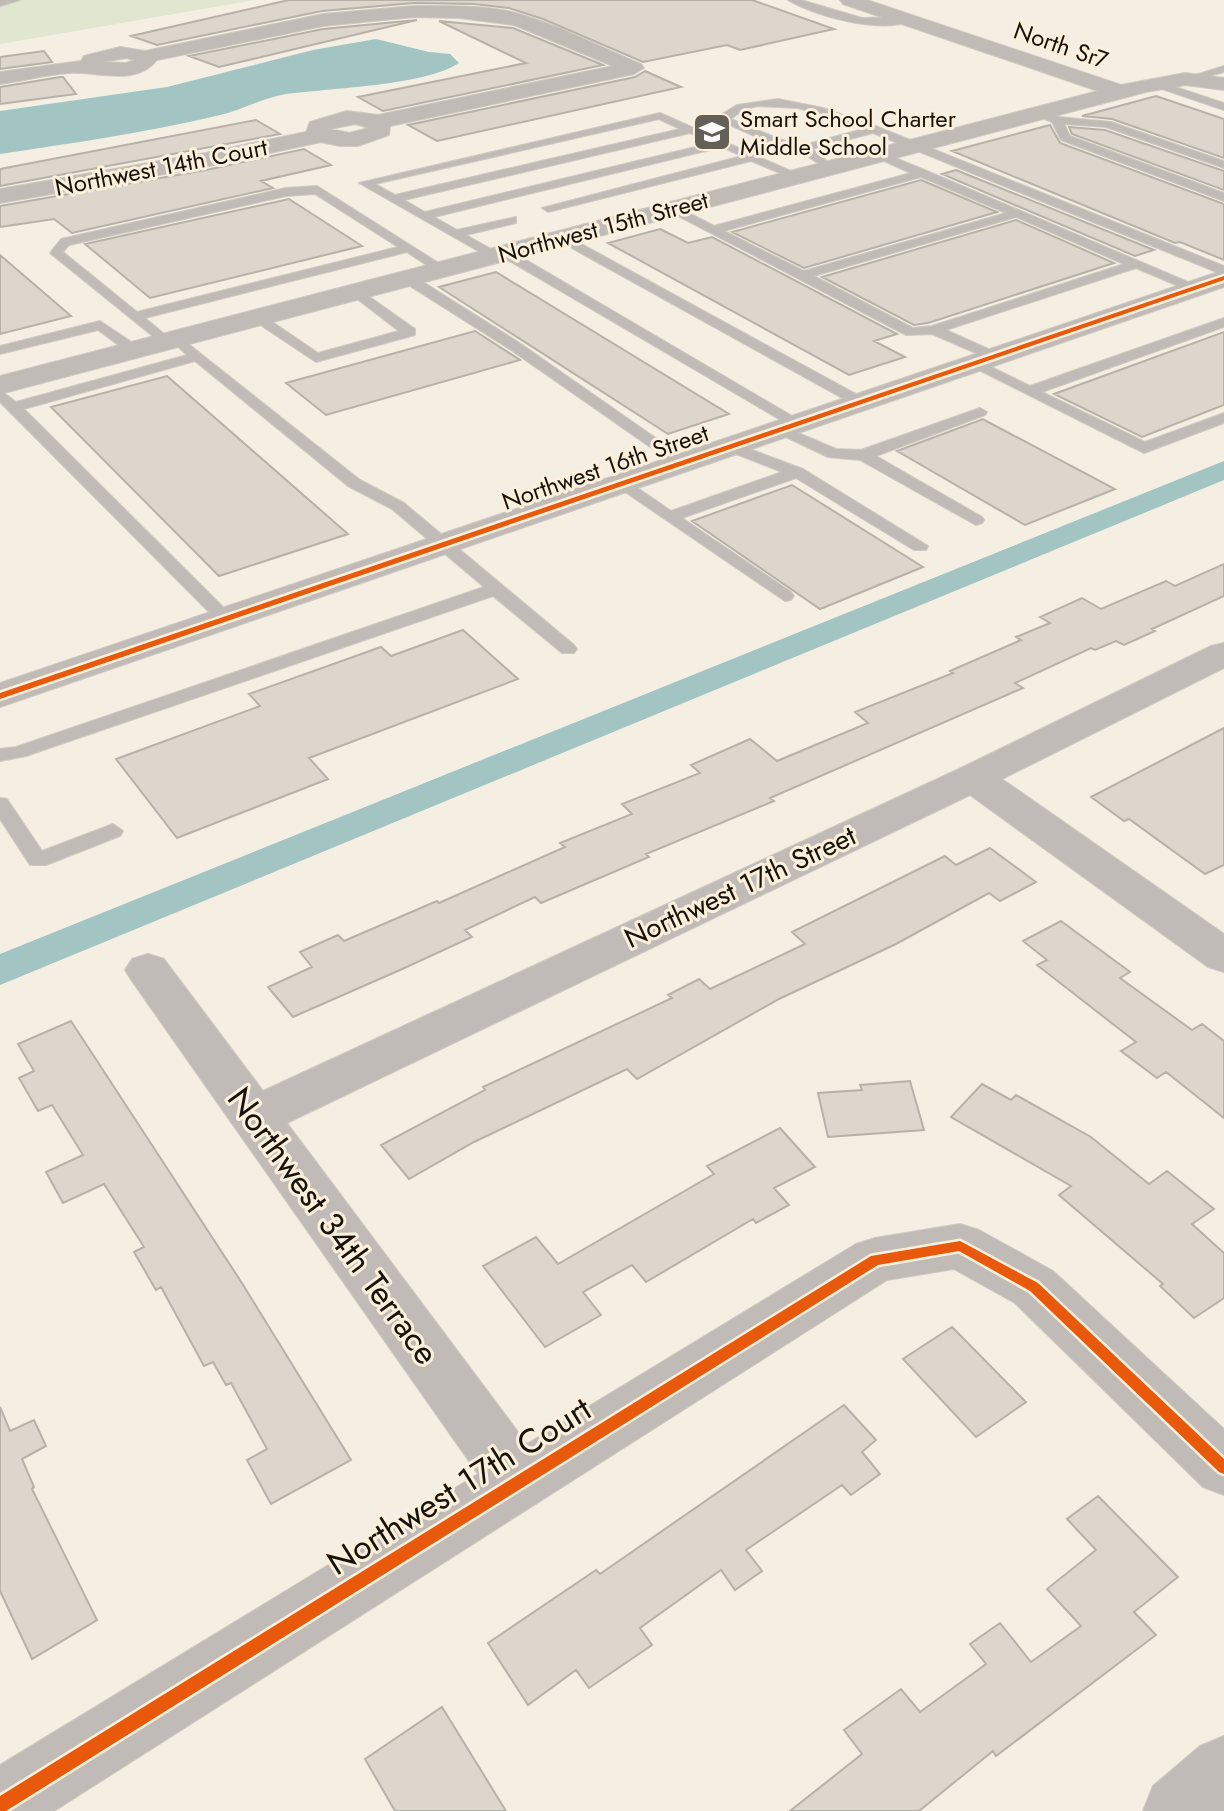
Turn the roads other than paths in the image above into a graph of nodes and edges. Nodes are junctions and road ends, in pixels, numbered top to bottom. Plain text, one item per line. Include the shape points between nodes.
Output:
1 (15, 0) edge
2 (793, 0) edge
3 (849, 0) edge
4 (0, 3) edge
5 (451, 3) edge
6 (906, 20) junction
7 (594, 52) junction
8 (0, 78) edge
9 (1212, 78) edge
10 (572, 82) junction
11 (1154, 83) junction
12 (1120, 92) junction
13 (1224, 107) edge
14 (1048, 116) junction
15 (874, 129) junction
16 (690, 130) junction
17 (722, 144) junction
18 (916, 145) junction
19 (804, 148) junction
20 (879, 155) junction
21 (752, 157) junction
22 (1224, 165) edge
23 (829, 168) junction
24 (923, 173) junction
25 (796, 176) junction
26 (0, 196) edge
27 (1224, 197) edge
28 (393, 199) junction
29 (548, 208) dead end
30 (671, 209) junction
31 (1017, 213) junction
32 (422, 216) junction
33 (512, 220) dead end
34 (713, 230) junction
35 (455, 234) junction
36 (563, 238) junction
37 (409, 248) junction
38 (499, 254) junction
39 (1136, 264) junction
40 (442, 269) junction
41 (1224, 271) edge
42 (803, 275) junction
43 (407, 278) junction
44 (1209, 283) edge
45 (357, 292) junction
46 (134, 317) junction
47 (257, 318) junction
48 (1224, 322) edge
49 (934, 330) junction
50 (171, 340) junction
51 (0, 350) edge
52 (134, 350) junction
53 (198, 356) junction
54 (982, 360) junction
55 (1030, 391) junction
56 (4, 395) edge
57 (858, 401) junction
58 (980, 412) dead end
59 (1224, 418) edge
60 (787, 426) junction
61 (728, 446) junction
62 (863, 455) junction
63 (682, 462) junction
64 (797, 472) junction
65 (620, 483) junction
66 (669, 517) junction
67 (976, 520) dead end
68 (445, 543) junction
69 (920, 546) dead end
70 (496, 589) junction
71 (785, 596) dead end
72 (226, 619) junction
73 (568, 649) dead end
74 (1224, 654) edge
75 (0, 696) edge
76 (0, 755) edge
77 (973, 778) junction
78 (0, 804) edge
79 (113, 831) dead end
80 (1224, 956) edge
81 (148, 970) dead end
82 (255, 1116) junction
83 (1224, 1468) edge
84 (519, 1482) junction
85 (1224, 1770) edge
86 (0, 1805) edge
87 (1178, 1811) edge

1 - 4 lane
2 - 6 lane via 858,23
3 - 6 street, North Sr7
5 - 7 street via 523,21
5 - 8 street via 331,12 145,57 145,64 128,69 89,67
6 - 12 street, North Sr7
7 - 10 street via 597,66
7 - 10 street via 634,68
9 - 11 street, Northwest 15th Street
10 - 26 street, Northwest 14th Court via 378,122 334,120 318,127 321,135
11 - 12 street, Northwest 15th Street
11 - 13 lane
12 - 14 street, Northwest 15th Street
14 - 18 street, Northwest 15th Street
14 - 22 lane via 1107,124
14 - 27 lane via 1065,138
15 - 18 lane
15 - 19 lane
15 - 19 lane via 788,103 772,102 726,116 726,121 776,142
16 - 17 lane
16 - 28 lane
16 - 28 lane via 660,116 365,183
17 - 21 lane
17 - 32 lane
18 - 20 street, Northwest 15th Street
18 - 41 lane
19 - 23 lane
20 - 23 street, Northwest 15th Street
20 - 24 lane
21 - 25 lane
21 - 29 lane
23 - 25 street, Northwest 15th Street
24 - 31 lane
24 - 34 lane
25 - 30 street, Northwest 15th Street
28 - 32 lane
30 - 34 lane
30 - 36 street, Northwest 15th Street
31 - 39 lane
31 - 42 lane
32 - 35 lane
33 - 35 lane
34 - 42 lane
35 - 38 lane
36 - 38 street, Northwest 15th Street
36 - 57 lane
37 - 40 lane
37 - 46 lane
37 - 46 lane via 317,190 286,192 65,242 56,253
38 - 40 street, Northwest 15th Street
38 - 60 lane
39 - 44 lane
39 - 49 lane
40 - 43 street, Northwest 15th Street
42 - 49 lane via 911,332
43 - 45 street, Northwest 15th Street
43 - 63 lane
44 - 54 street, Northwest 16th Street
45 - 47 street, Northwest 15th Street
45 - 47 lane via 410,332 316,358
46 - 50 lane
47 - 50 street, Northwest 15th Street
48 - 55 lane
49 - 54 lane
50 - 52 street, Northwest 15th Street
50 - 53 lane
51 - 52 lane via 100,325
52 - 56 street, Northwest 15th Street
53 - 56 lane via 71,396
53 - 68 lane via 354,483 398,506
54 - 55 lane
54 - 57 street, Northwest 16th Street
55 - 59 lane via 1144,448
56 - 72 lane
57 - 60 street, Northwest 16th Street
58 - 62 lane
60 - 61 street, Northwest 16th Street
60 - 62 lane via 833,454
61 - 63 street, Northwest 16th Street
61 - 64 lane
62 - 67 lane
63 - 65 street, Northwest 16th Street
64 - 66 lane
64 - 69 lane
65 - 66 lane
65 - 68 street, Northwest 16th Street
66 - 71 lane
68 - 70 lane
68 - 72 street, Northwest 16th Street
70 - 73 lane
70 - 76 lane
72 - 75 street, Northwest 16th Street
74 - 77 street, Northwest 17th Street
77 - 80 street
77 - 82 street, Northwest 17th Street
78 - 79 lane via 38,860
81 - 82 street, Northwest 34th Terrace
82 - 84 street, Northwest 34th Terrace
83 - 84 street, Northwest 17th Court via 1034,1287 960,1246 875,1260
84 - 86 street, Northwest 17th Court
85 - 87 street

